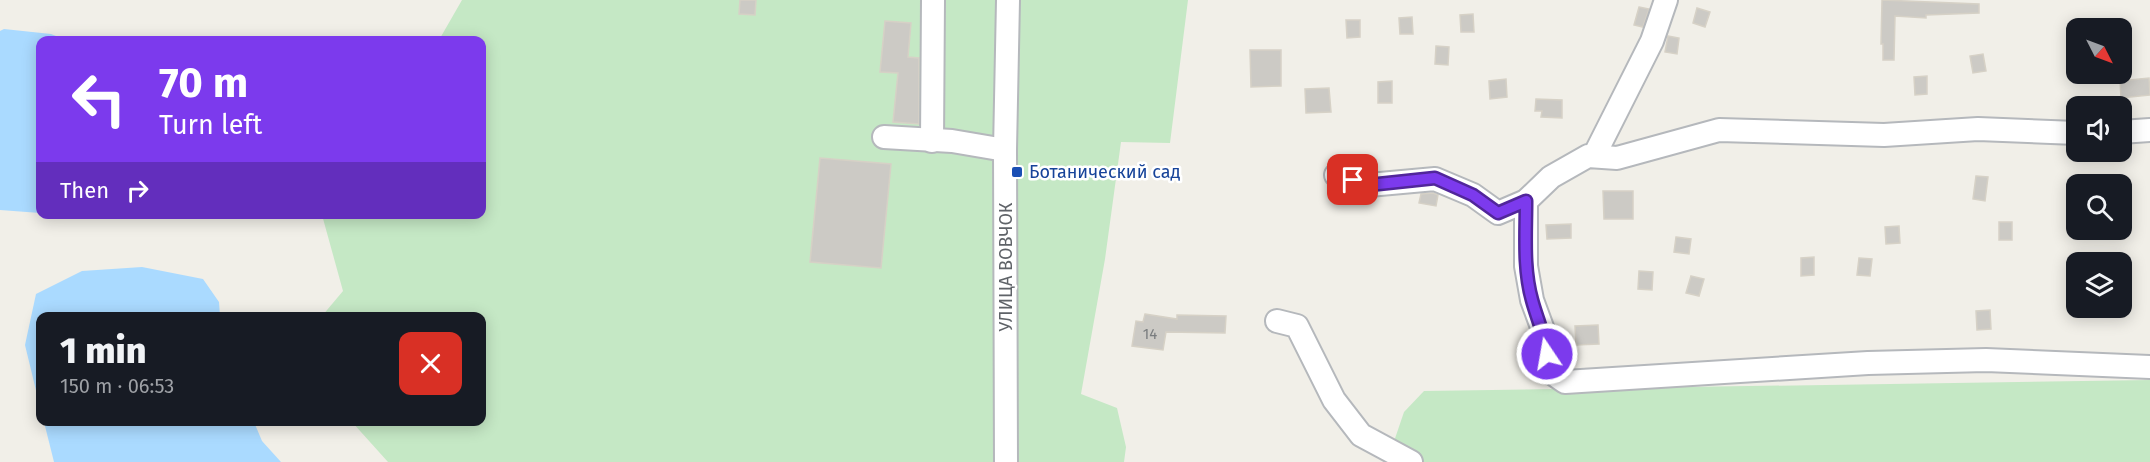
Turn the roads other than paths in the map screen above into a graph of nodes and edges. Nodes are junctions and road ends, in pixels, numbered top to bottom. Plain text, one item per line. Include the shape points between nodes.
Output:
1 (933, 0) edge
2 (1008, 0) edge
3 (1666, 0) edge
4 (2150, 130) edge
5 (2132, 131) edge
6 (2066, 133) edge
7 (884, 137) dead end
8 (932, 141) junction
9 (1005, 150) junction
10 (1594, 156) junction
11 (1336, 175) dead end
12 (1526, 201) junction
13 (1277, 321) dead end
14 (2150, 367) edge
15 (1006, 462) edge
16 (1411, 462) edge

1 - 8 street
2 - 9 street, УЛИЦА ВОВЧОК
3 - 10 street via 1652,42
4 - 5 street
6 - 10 street via 1978,129 1884,135 1719,130 1617,158
7 - 8 street
8 - 9 street
9 - 15 street, УЛИЦА ВОВЧОК
10 - 12 street via 1551,177
11 - 12 street via 1369,185 1435,178 1473,195 1498,213
12 - 14 street via 1526,266 1532,300 1546,338 1549,371 1565,382 1975,360
13 - 16 street via 1297,326 1334,400 1361,435

